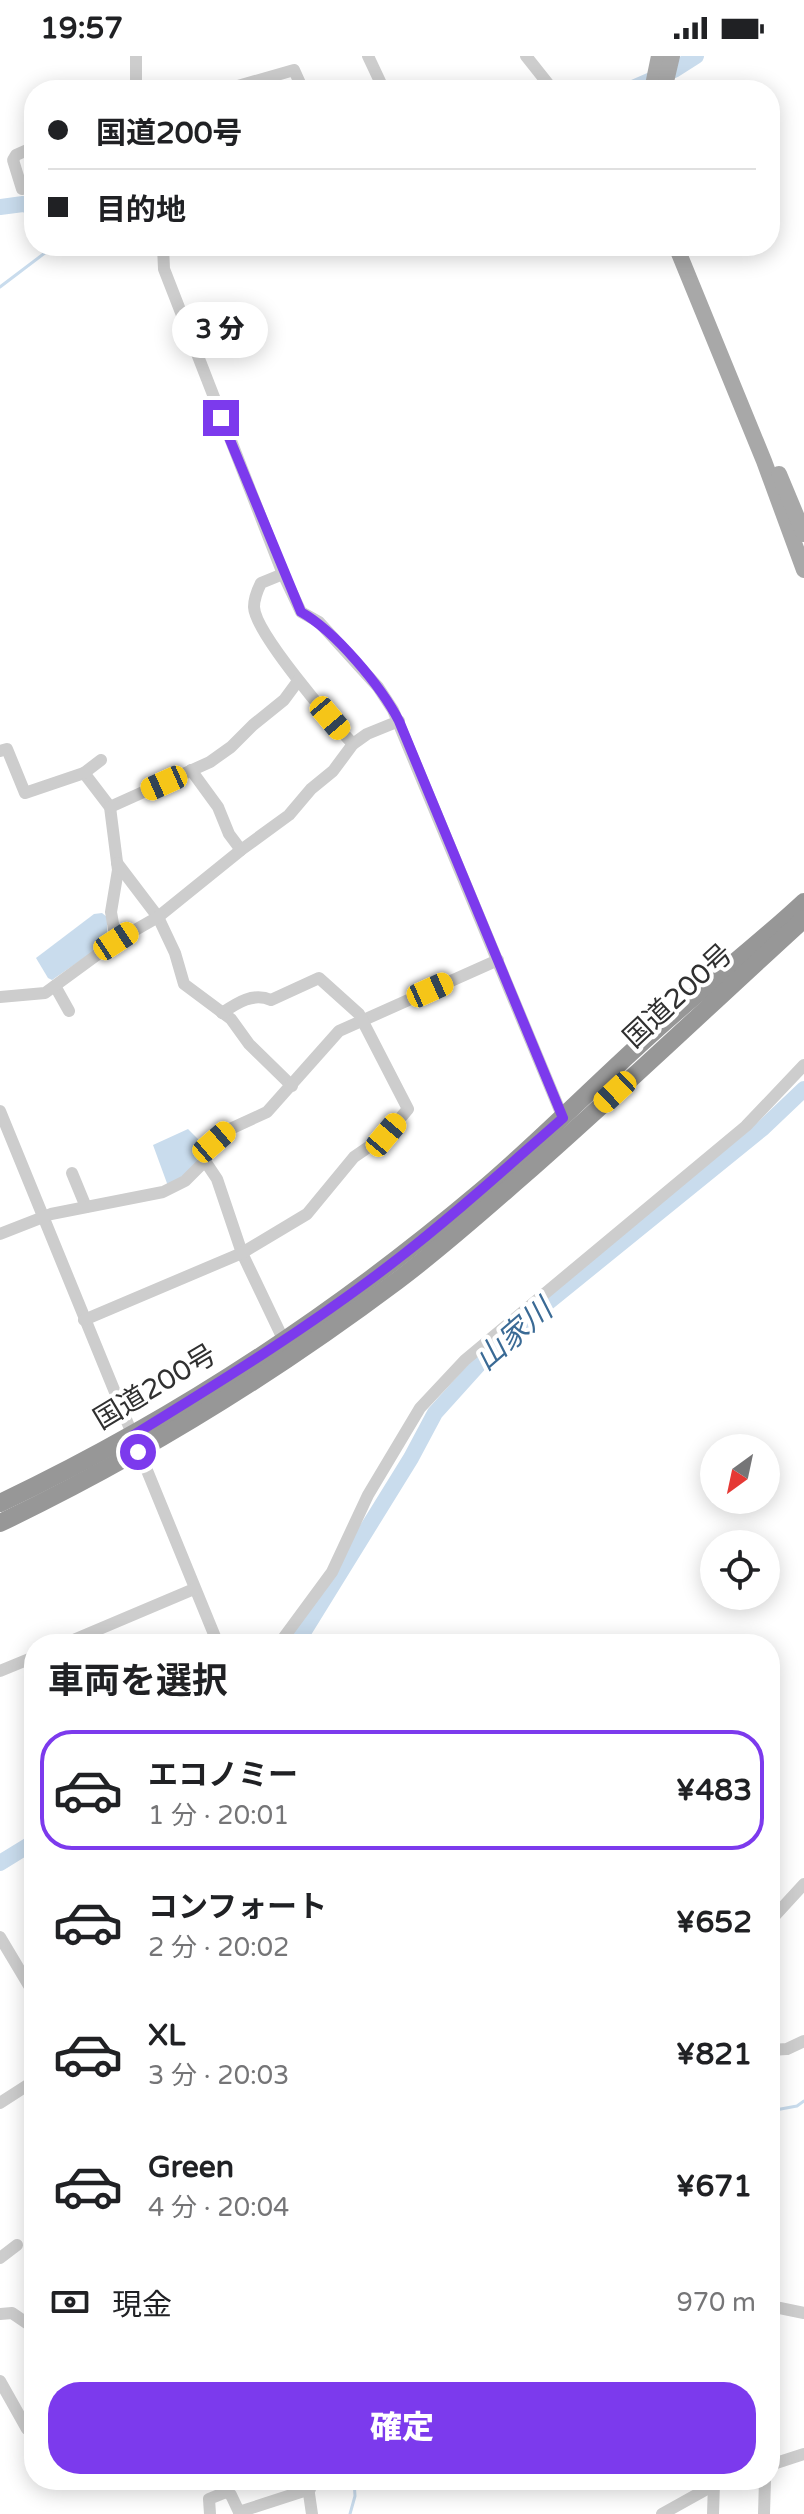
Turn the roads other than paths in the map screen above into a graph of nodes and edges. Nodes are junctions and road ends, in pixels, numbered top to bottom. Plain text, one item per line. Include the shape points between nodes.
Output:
1 (136, 56) edge
2 (368, 56) edge
3 (526, 56) edge
4 (659, 56) edge
5 (672, 56) edge
6 (136, 80) edge
7 (259, 80) edge
8 (298, 80) edge
9 (379, 80) edge
10 (545, 80) edge
11 (660, 80) edge
12 (663, 80) edge
13 (24, 151) edge
14 (22, 189) dead end
15 (164, 256) edge
16 (680, 256) edge
17 (691, 256) edge
18 (804, 534) edge
19 (804, 570) edge
20 (283, 574) junction
21 (298, 681) junction
22 (399, 721) junction
23 (353, 744) junction
24 (0, 751) edge
25 (101, 760) dead end
26 (191, 770) junction
27 (84, 773) junction
28 (110, 807) junction
29 (241, 850) junction
30 (117, 863) junction
31 (804, 902) edge
32 (158, 917) junction
33 (804, 919) edge
34 (116, 941) junction
35 (498, 960) junction
36 (55, 986) junction
37 (0, 997) edge
38 (69, 1011) dead end
39 (222, 1013) junction
40 (362, 1020) junction
41 (804, 1065) edge
42 (292, 1086) junction
43 (0, 1111) edge
44 (563, 1118) junction
45 (205, 1161) junction
46 (72, 1173) dead end
47 (86, 1207) junction
48 (43, 1217) junction
49 (0, 1234) edge
50 (242, 1253) junction
51 (84, 1320) junction
52 (284, 1341) junction
53 (135, 1444) junction
54 (0, 1503) edge
55 (0, 1523) edge
56 (194, 1589) junction
57 (88, 1634) edge
58 (214, 1634) edge
59 (286, 1634) edge
60 (24, 1661) edge
61 (0, 1671) edge
62 (804, 1884) edge
63 (780, 1910) edge
64 (0, 1937) edge
65 (24, 1977) edge
66 (804, 2041) edge
67 (780, 2049) edge
68 (24, 2087) edge
69 (0, 2103) edge
70 (17, 2245) dead end
71 (0, 2258) edge
72 (780, 2308) edge
73 (804, 2313) edge
74 (0, 2314) edge
75 (24, 2321) edge
76 (0, 2381) edge
77 (24, 2424) edge
78 (804, 2454) edge
79 (780, 2462) edge
80 (294, 2490) edge
81 (309, 2490) edge
82 (703, 2490) edge
83 (717, 2490) edge
84 (765, 2490) edge
85 (240, 2513) edge
86 (210, 2514) edge
87 (312, 2514) edge
88 (662, 2514) edge
89 (713, 2514) edge
90 (764, 2514) edge

1 - 6 street
2 - 9 street
3 - 10 street
4 - 11 main road
5 - 12 main road
7 - 8 street via 294,70
13 - 14 street via 13,160
15 - 20 street via 164,269
16 - 19 main road
17 - 18 main road
20 - 21 street via 261,583 254,608
20 - 22 street via 301,612 319,622 378,687
21 - 23 street
21 - 26 street via 231,747
22 - 23 street
22 - 35 street
23 - 29 street via 289,815
24 - 27 street via 7,749 25,793
25 - 27 street
26 - 28 street
26 - 29 street
27 - 28 street
28 - 30 street
29 - 32 street
30 - 32 street
30 - 34 street via 111,912
31 - 44 highway, 国道200号
32 - 34 street
32 - 39 street via 184,984
33 - 53 highway, 国道200号 via 575,1130 399,1280 294,1355
34 - 36 street
35 - 40 street
35 - 44 street
36 - 37 street via 45,993
36 - 38 street
39 - 40 street via 241,1000 271,1000 319,978
39 - 42 street
40 - 42 street via 339,1031
40 - 50 street via 408,1109 386,1135 354,1157 307,1214
41 - 59 street via 746,1126 465,1360 420,1408 368,1495 332,1572
42 - 45 street via 267,1112 214,1142
43 - 48 street
44 - 52 highway, 国道200号 via 392,1264
45 - 47 street via 185,1181 163,1192
45 - 50 street via 217,1179
46 - 47 street
47 - 48 street
48 - 49 street
48 - 51 street
50 - 51 street
50 - 52 street
51 - 53 street
52 - 53 highway, 国道200号
53 - 54 highway, 国道200号
53 - 55 highway, 国道200号
53 - 56 street
56 - 57 street
56 - 58 street
60 - 61 street
62 - 63 street
64 - 65 street
66 - 67 street
68 - 69 street
70 - 71 street
72 - 73 street
74 - 75 street via 12,2313
76 - 77 street
78 - 79 street
80 - 85 street
81 - 87 street
82 - 88 street
83 - 89 street
84 - 90 street
85 - 86 street via 226,2492 209,2499

